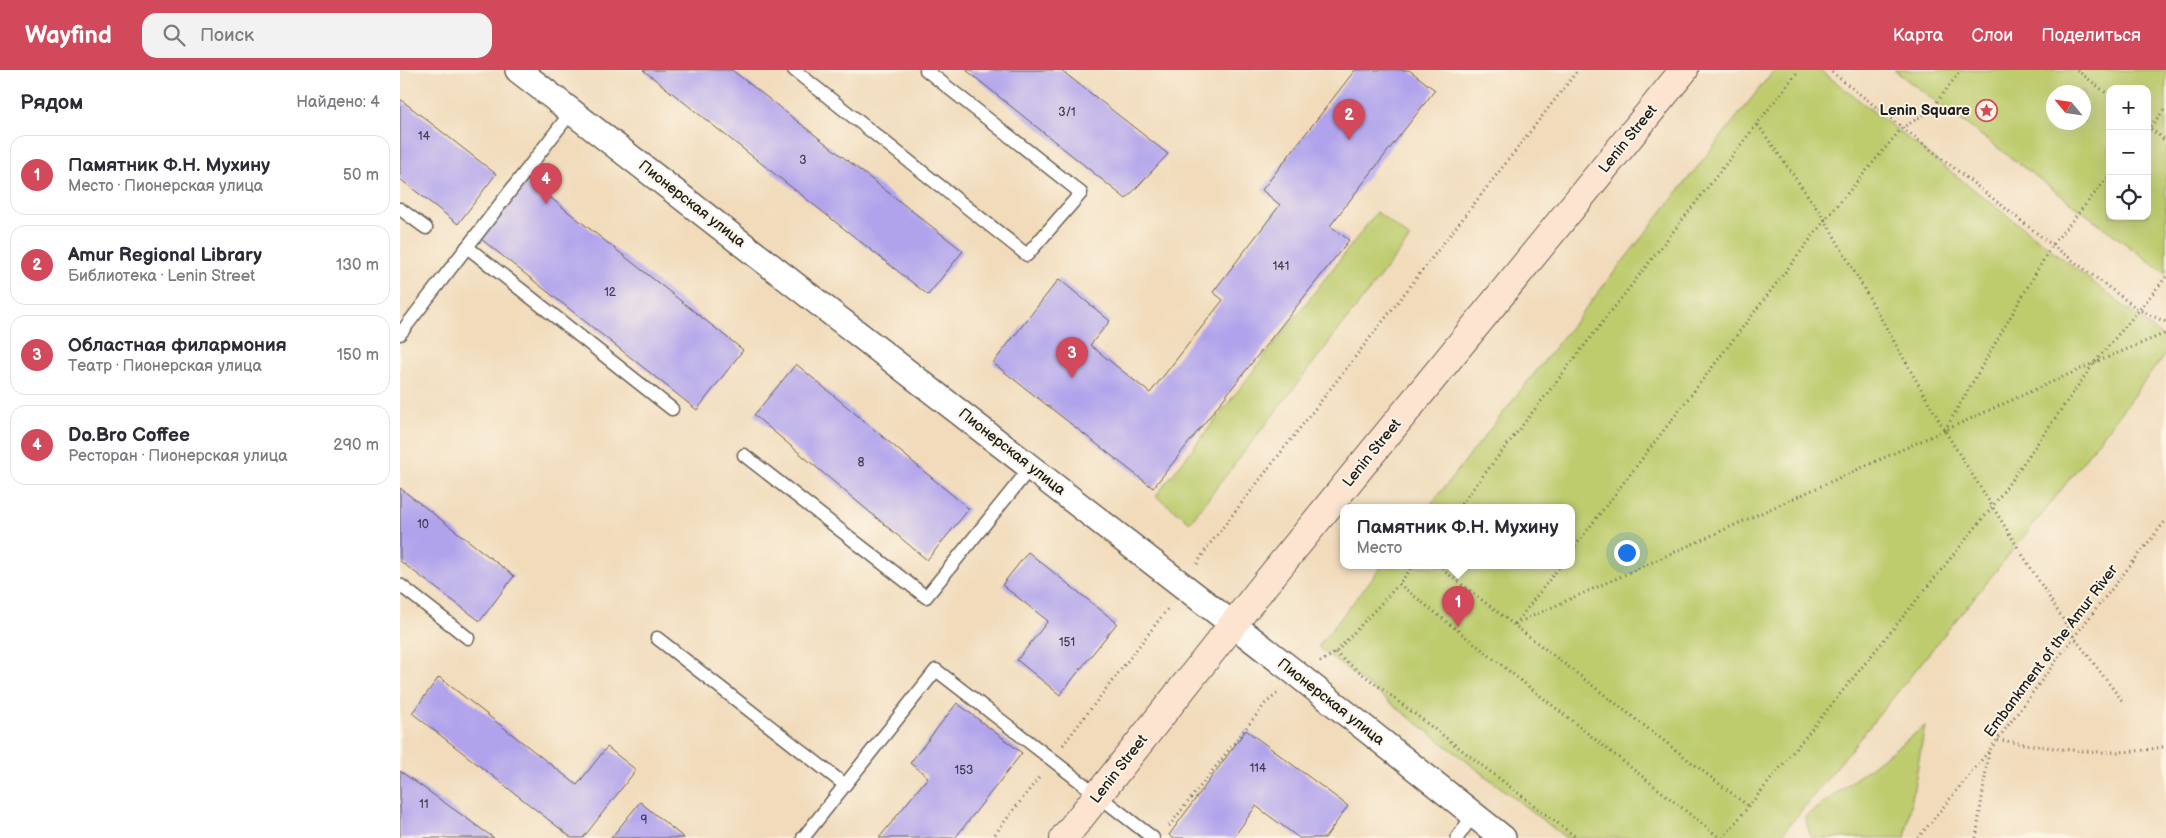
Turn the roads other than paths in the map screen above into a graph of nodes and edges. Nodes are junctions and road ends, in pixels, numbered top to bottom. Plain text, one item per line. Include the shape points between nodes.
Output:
1 (518, 70) edge
2 (794, 70) edge
3 (926, 70) edge
4 (1684, 70) edge
5 (572, 111) junction
6 (400, 209) edge
7 (426, 228) dead end
8 (467, 247) junction
9 (400, 334) edge
10 (672, 409) dead end
11 (744, 455) dead end
12 (1031, 467) junction
13 (400, 586) edge
14 (1233, 625) junction
15 (468, 638) dead end
16 (657, 638) dead end
17 (846, 785) junction
18 (1097, 796) junction
19 (1473, 815) junction
20 (803, 838) edge
21 (1064, 838) edge
22 (1153, 838) edge
23 (1457, 838) edge
24 (1503, 838) edge

1 - 5 street, Пионерская улица
2 - 3 lane via 1027,255 1081,193
4 - 14 main road, Lenin Street
5 - 8 lane
5 - 12 street, Пионерская улица
6 - 7 lane
8 - 9 lane
8 - 10 lane
11 - 12 lane via 926,597
12 - 14 street, Пионерская улица
13 - 15 lane
14 - 18 main road, Lenin Street
14 - 19 street, Пионерская улица
16 - 17 lane
17 - 18 lane via 936,670
17 - 20 lane
18 - 21 main road, Lenin Street
18 - 22 lane
19 - 23 lane
19 - 24 street, Пионерская улица

